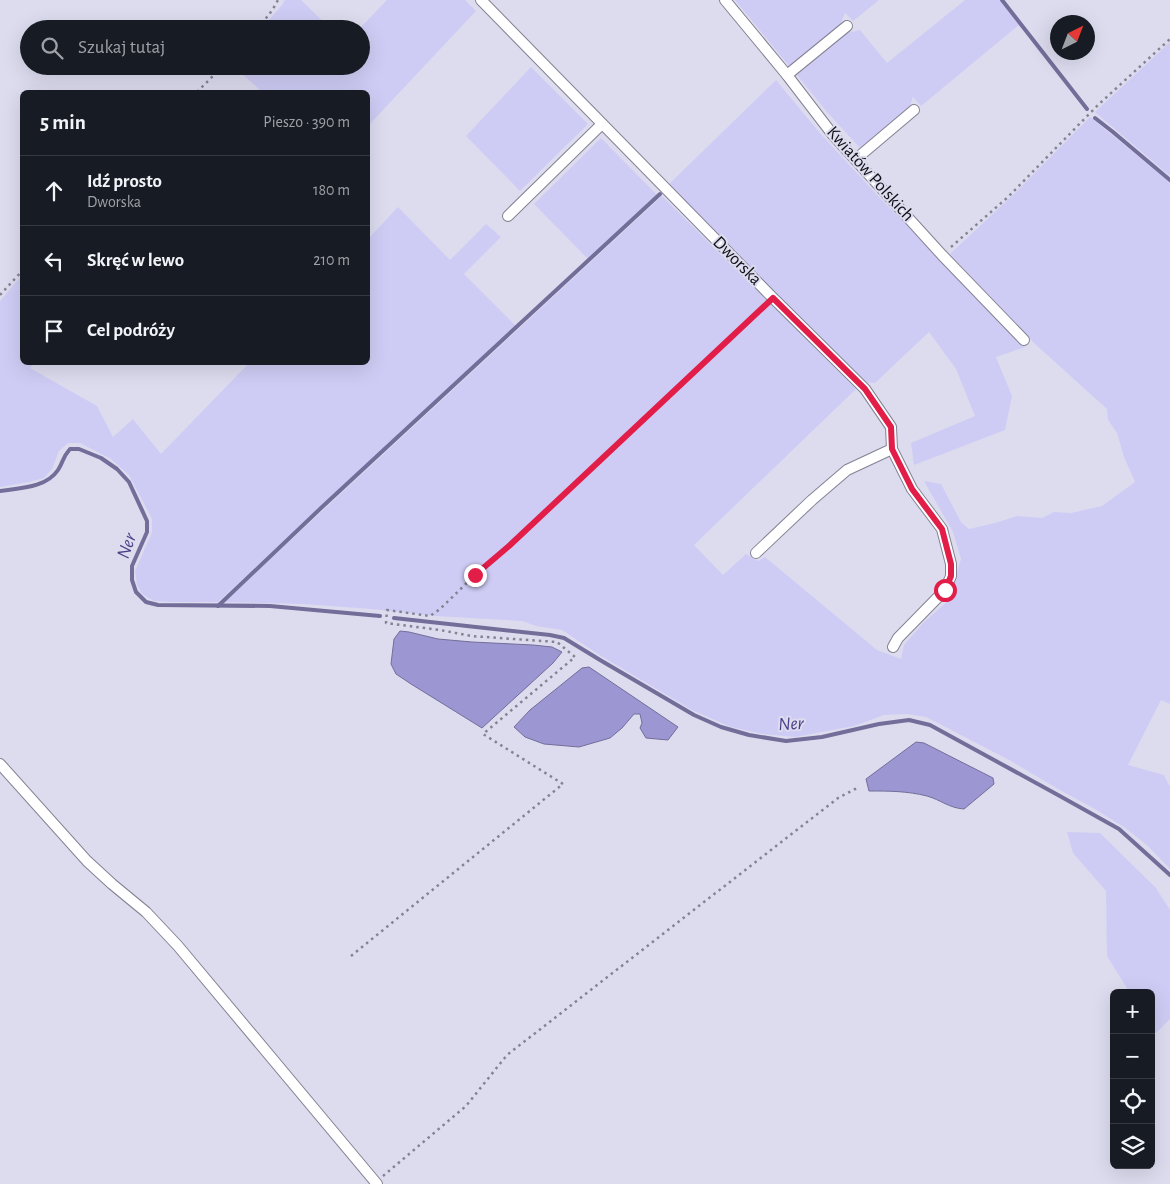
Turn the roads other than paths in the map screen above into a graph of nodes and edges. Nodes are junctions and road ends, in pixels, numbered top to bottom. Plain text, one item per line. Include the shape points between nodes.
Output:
1 (482, 0) edge
2 (725, 0) edge
3 (847, 26) dead end
4 (787, 76) junction
5 (914, 110) dead end
6 (602, 124) junction
7 (856, 159) junction
8 (508, 216) dead end
9 (1024, 340) dead end
10 (892, 449) junction
11 (756, 552) dead end
12 (893, 647) dead end
13 (0, 764) edge
14 (377, 1183) edge

1 - 6 street, Dworska
2 - 4 street, Kwiatów Polskich
3 - 4 street
4 - 7 street, Kwiatów Polskich
5 - 7 street
6 - 8 street
6 - 10 street, Dworska via 865,389 891,427
7 - 9 street, Kwiatów Polskich
10 - 11 street via 847,470
10 - 12 street, Dworska via 912,489 942,529 951,564 951,576 945,590
13 - 14 street via 87,861 146,912 178,946

